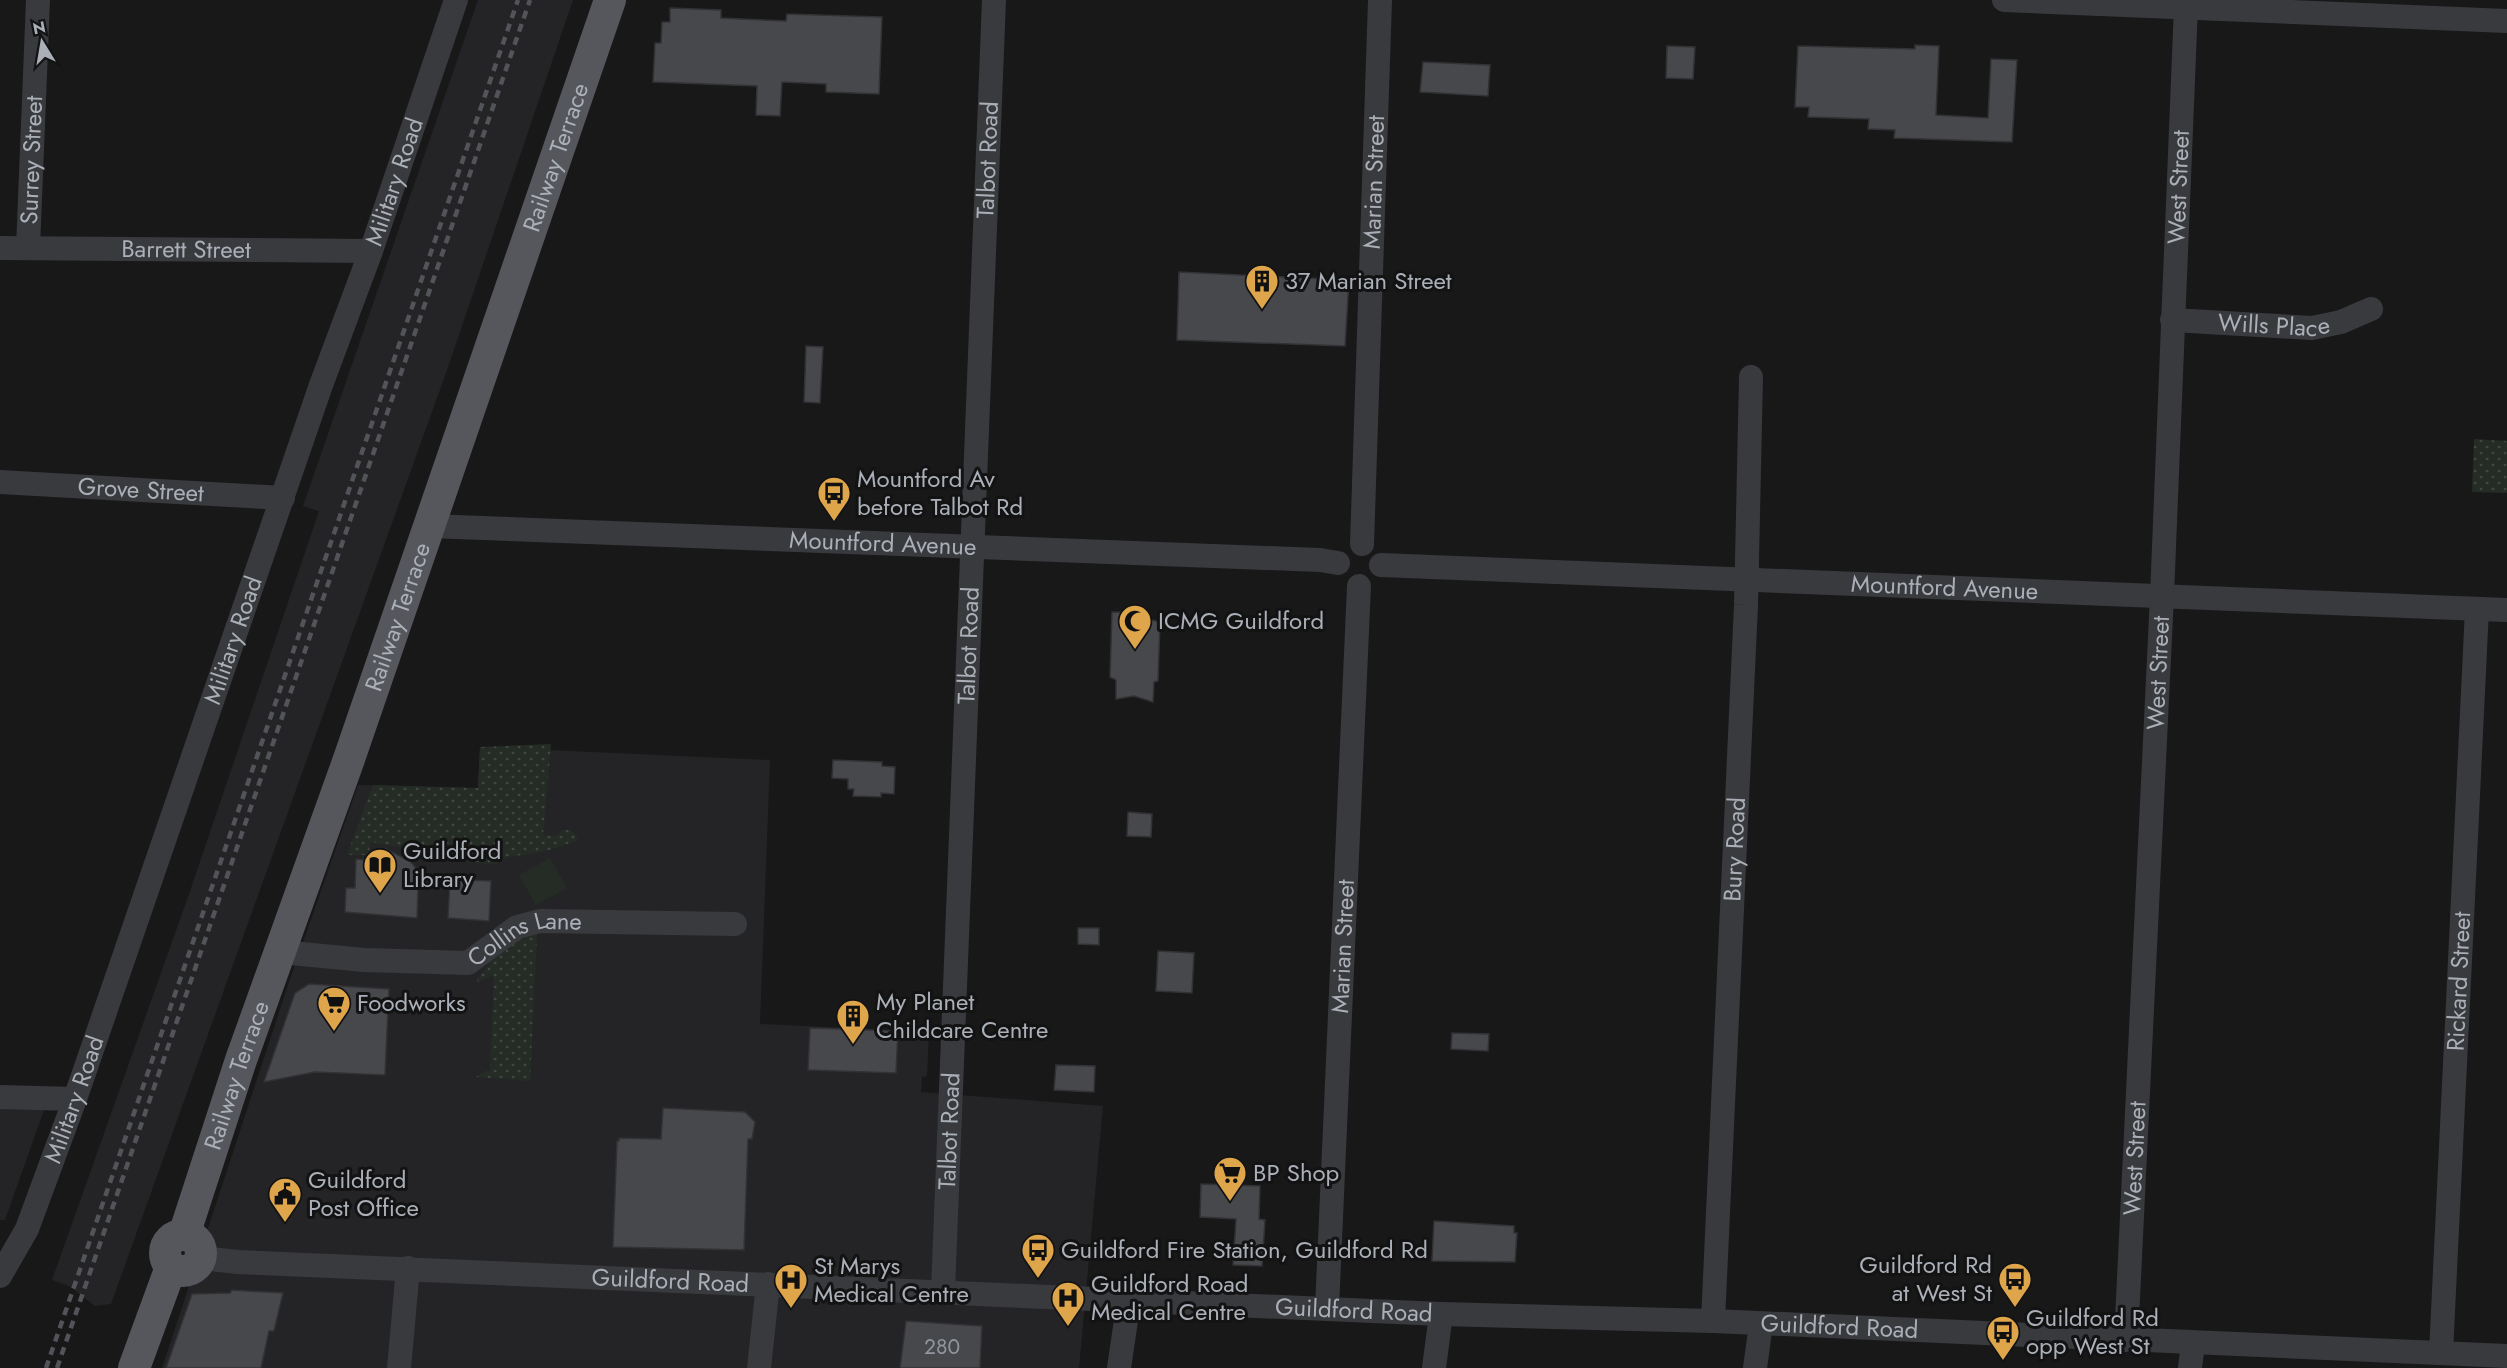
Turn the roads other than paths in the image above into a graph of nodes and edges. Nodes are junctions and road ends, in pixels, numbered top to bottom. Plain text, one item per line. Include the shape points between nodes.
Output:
1 (38, 0) edge
2 (456, 0) edge
3 (610, 0) edge
4 (994, 0) edge
5 (1380, 0) edge
6 (2004, 0) edge
7 (2186, 6) junction
8 (2507, 21) edge
9 (0, 248) edge
10 (28, 248) junction
11 (371, 251) junction
12 (2372, 309) dead end
13 (2172, 320) junction
14 (1751, 377) dead end
15 (0, 482) edge
16 (283, 498) junction
17 (429, 526) junction
18 (1362, 544) junction
19 (972, 546) junction
20 (1338, 564) junction
21 (1381, 565) junction
22 (1747, 580) junction
23 (1359, 586) junction
24 (2162, 596) junction
25 (2476, 609) junction
26 (2507, 610) edge
27 (735, 924) dead end
28 (280, 952) junction
29 (0, 1096) edge
30 (75, 1099) junction
31 (193, 1246) junction
32 (6, 1252) edge
33 (408, 1268) junction
34 (0, 1276) edge
35 (768, 1284) junction
36 (942, 1291) junction
37 (1129, 1300) junction
38 (1327, 1308) junction
39 (1441, 1314) junction
40 (1713, 1321) junction
41 (1761, 1324) junction
42 (2126, 1340) junction
43 (2193, 1343) junction
44 (2441, 1353) junction
45 (2507, 1356) edge
46 (134, 1368) edge
47 (399, 1368) edge
48 (759, 1368) edge
49 (1119, 1368) edge
50 (1434, 1368) edge
51 (1755, 1368) edge
52 (2190, 1368) edge

1 - 10 street, Surrey Street
2 - 11 street, Military Road
3 - 17 main road, Railway Terrace
4 - 19 street, Talbot Road
5 - 18 street, Marian Street
6 - 7 street
7 - 8 street
7 - 13 street, West Street
9 - 10 street, Barrett Street
10 - 11 street, Barrett Street
11 - 16 street, Military Road
12 - 13 street, Wills Place via 2341,322 2312,328
13 - 24 street, West Street
14 - 22 street, Bury Road
15 - 16 street, Grove Street
16 - 30 street, Military Road
17 - 19 street, Mountford Avenue
17 - 28 main road, Railway Terrace
18 - 20 street via 1348,546
18 - 21 street via 1377,553
19 - 20 street, Mountford Avenue via 1320,560
19 - 36 street, Talbot Road
20 - 23 street via 1341,577
21 - 22 street, Mountford Avenue
21 - 23 street via 1377,578
22 - 24 street, Mountford Avenue
22 - 40 street, Bury Road
23 - 38 street, Marian Street
24 - 25 street, Mountford Avenue
24 - 42 street, West Street
25 - 26 street, Mountford Avenue
25 - 44 street, Rickard Street
27 - 28 street, Collins Lane via 540,921 517,927 468,963 364,960
28 - 31 main road, Railway Terrace via 233,1085
29 - 30 street
30 - 32 street, Military Road via 32,1218
31 - 33 street, Guildford Road via 238,1262
31 - 46 main road via 174,1237 166,1245 165,1257 171,1267
32 - 34 street, Military Road
33 - 35 street, Guildford Road
33 - 47 street
35 - 36 street, Guildford Road
35 - 48 street
36 - 37 street, Guildford Road
37 - 38 street, Guildford Road
37 - 49 street
38 - 39 street, Guildford Road
39 - 40 street, Guildford Road
39 - 50 street
40 - 41 street, Guildford Road
41 - 42 street, Guildford Road
41 - 51 street
42 - 43 street, Guildford Road
43 - 44 street, Guildford Road
43 - 52 street
44 - 45 street, Guildford Road

